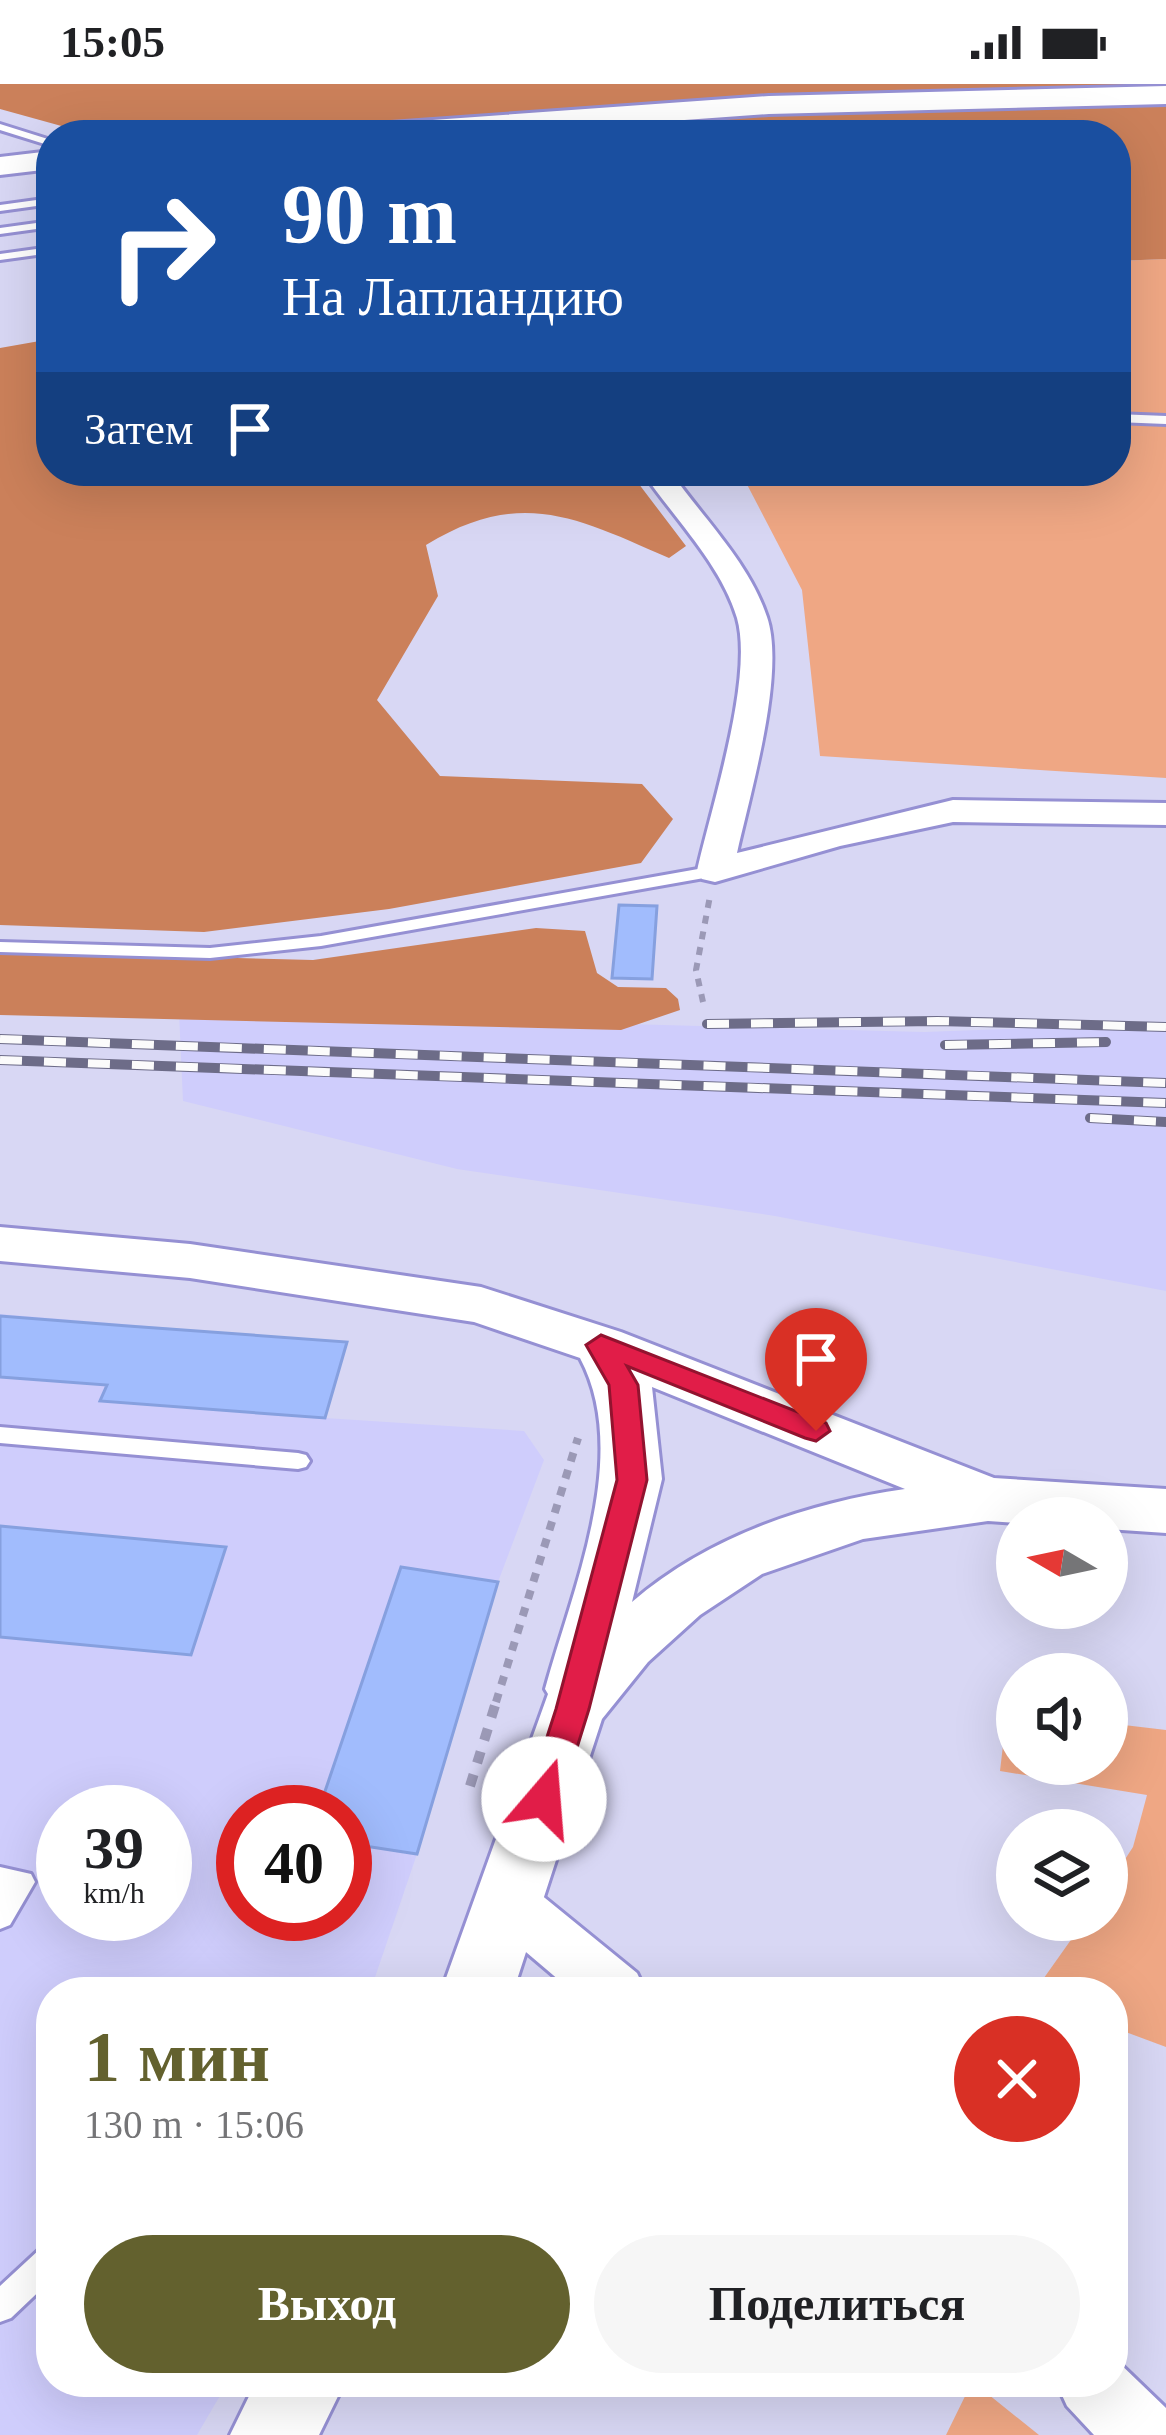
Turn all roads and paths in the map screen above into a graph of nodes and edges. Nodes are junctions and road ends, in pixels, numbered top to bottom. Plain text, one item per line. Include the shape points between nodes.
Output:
1 (1166, 95) edge
2 (559, 120) edge
3 (0, 127) edge
4 (36, 138) edge
5 (36, 162) edge
6 (0, 166) edge
7 (36, 204) edge
8 (0, 208) edge
9 (36, 226) edge
10 (0, 231) edge
11 (36, 252) edge
12 (0, 257) edge
13 (1131, 419) edge
14 (1166, 420) edge
15 (667, 486) edge
16 (1166, 814) edge
17 (715, 872) junction
18 (0, 946) edge
19 (703, 1002) dead end
20 (0, 1244) edge
21 (601, 1345) junction
22 (581, 1430) dead end
23 (0, 1436) edge
24 (298, 1461) dead end
25 (988, 1499) junction
26 (1166, 1511) edge
27 (573, 1709) junction
28 (470, 1786) dead end
29 (0, 1878) edge
30 (508, 1902) junction
31 (0, 1916) edge
32 (482, 1977) edge
33 (598, 1977) edge
34 (36, 2272) edge
35 (0, 2306) edge
36 (294, 2397) edge
37 (1106, 2397) edge
38 (272, 2435) edge
39 (1143, 2435) edge

1 - 2 highway via 769,105
3 - 4 lane
5 - 6 highway
7 - 8 lane
9 - 10 lane
11 - 12 lane
13 - 14 lane
15 - 17 street via 754,620 754,675
16 - 17 street via 953,811
17 - 18 lane via 210,953
17 - 19 path via 696,970
20 - 21 street via 190,1261 481,1305
21 - 25 street
21 - 27 street via 623,1385 632,1480
22 - 28 path
23 - 24 lane
25 - 26 street
25 - 27 street via 858,1518 740,1558 625,1645
27 - 30 street
29 - 31 lane via 21,1882
30 - 32 street
30 - 33 street
34 - 35 lane
36 - 38 street
37 - 39 street

